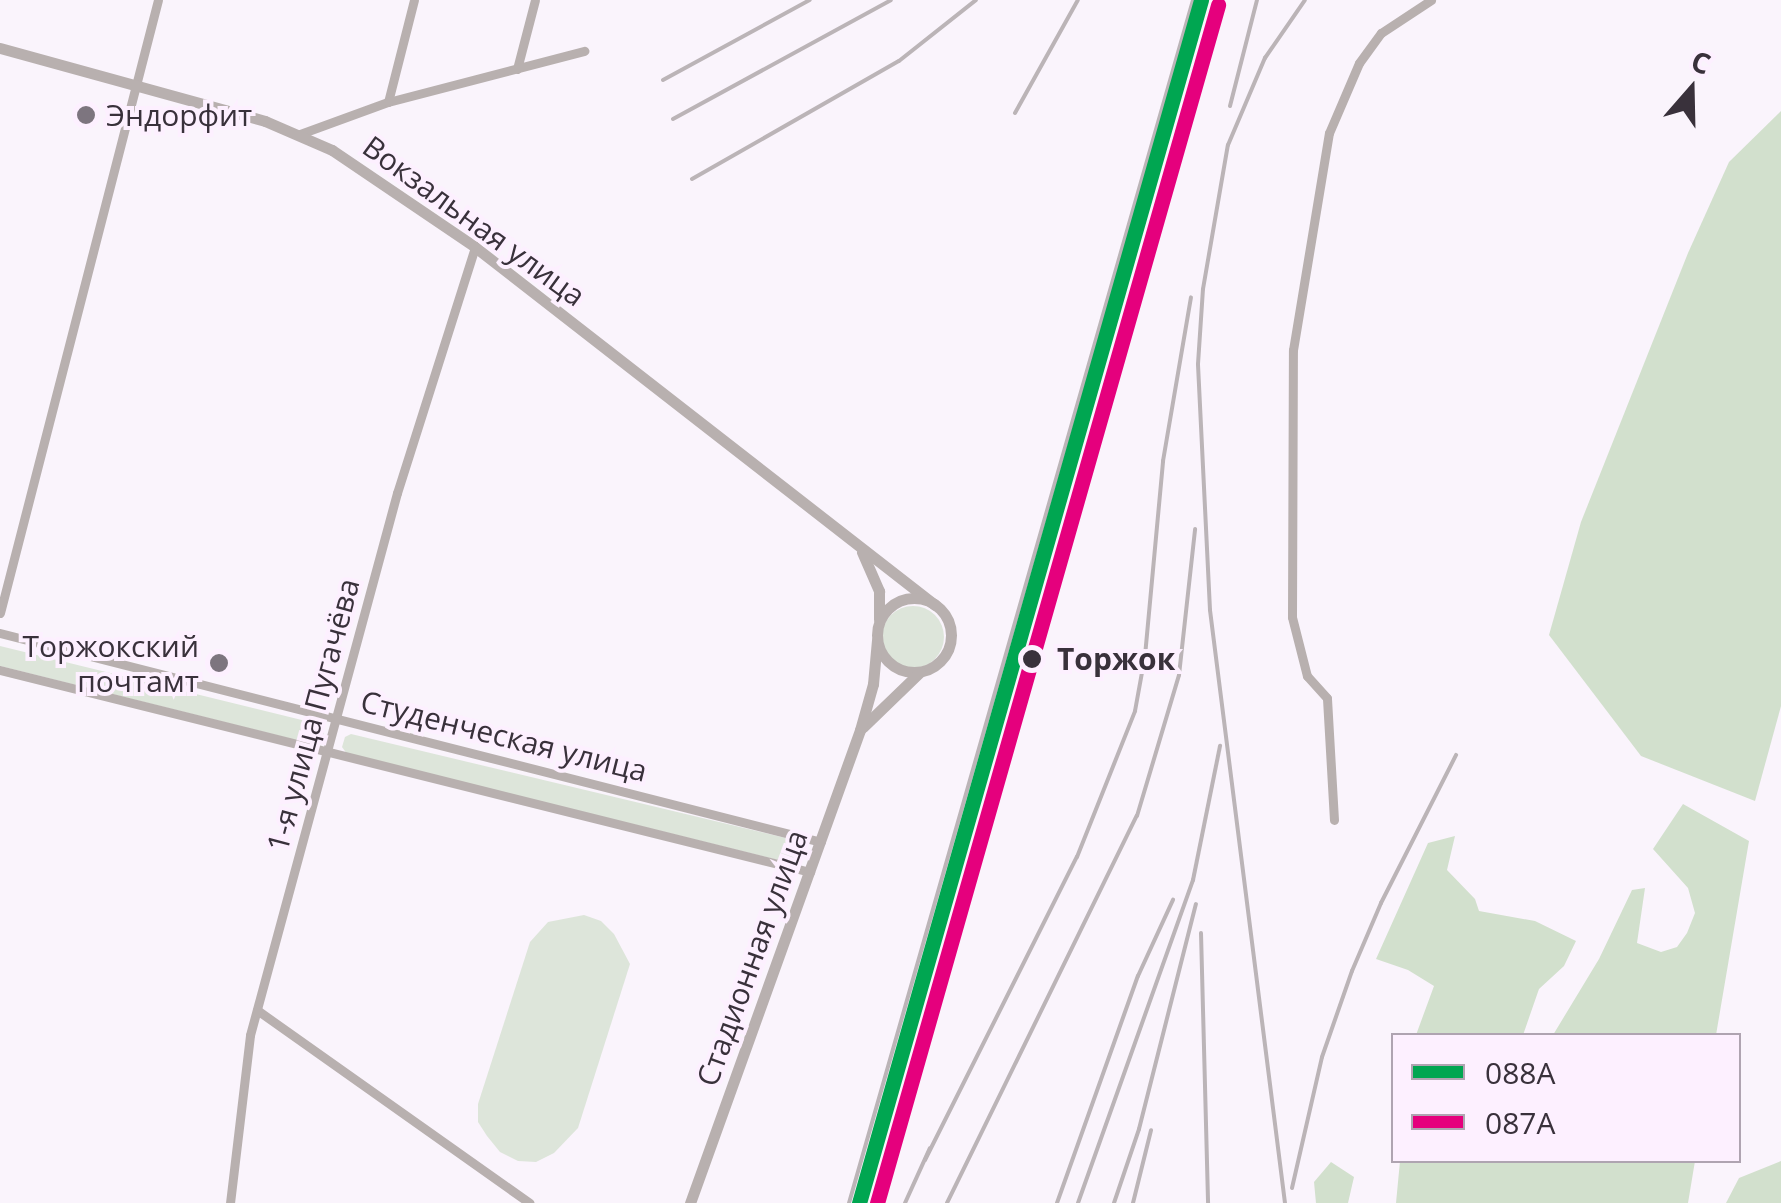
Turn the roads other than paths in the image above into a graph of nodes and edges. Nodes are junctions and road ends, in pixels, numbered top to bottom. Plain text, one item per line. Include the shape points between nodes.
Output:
1 (158, 0) edge
2 (414, 0) edge
3 (535, 0) edge
4 (1431, 0) edge
5 (0, 48) edge
6 (584, 51) dead end
7 (517, 70) junction
8 (137, 84) junction
9 (388, 102) junction
10 (300, 134) junction
11 (474, 246) junction
12 (860, 548) junction
13 (935, 605) junction
14 (0, 613) edge
15 (878, 624) junction
16 (0, 633) edge
17 (877, 640) junction
18 (0, 670) edge
19 (920, 672) junction
20 (338, 720) junction
21 (860, 730) junction
22 (330, 752) junction
23 (1334, 820) dead end
24 (820, 842) junction
25 (810, 872) junction
26 (257, 1010) junction
27 (230, 1203) edge
28 (530, 1203) edge
29 (690, 1203) edge

1 - 8 street
2 - 9 street
3 - 7 street
4 - 23 street via 1381,34 1359,63 1329,133 1293,350 1292,617 1307,676 1327,698
5 - 8 street, Вокзальная улица
6 - 7 street
7 - 9 street
8 - 10 street, Вокзальная улица
8 - 14 street
9 - 10 street
10 - 11 street, Вокзальная улица via 392,187
11 - 12 street, Вокзальная улица
11 - 20 street, 1-я улица Пугачёва
12 - 13 street, Вокзальная улица
12 - 15 street, Вокзальная улица via 879,591
13 - 15 street via 899,601
13 - 19 street via 948,621 950,646 938,664
15 - 17 street
16 - 20 street, Студенческая улица
17 - 19 street via 894,667
17 - 21 street, Стадионная улица
18 - 22 street, Студенческая улица
19 - 21 street, Стадионная улица
20 - 22 street, 1-я улица Пугачёва
20 - 24 street, Студенческая улица
21 - 24 street, Стадионная улица
22 - 25 street, Студенческая улица
22 - 26 street, 1-я улица Пугачёва
24 - 25 street, Стадионная улица
25 - 29 street, Стадионная улица
26 - 27 street, 1-я улица Пугачёва
26 - 28 street

